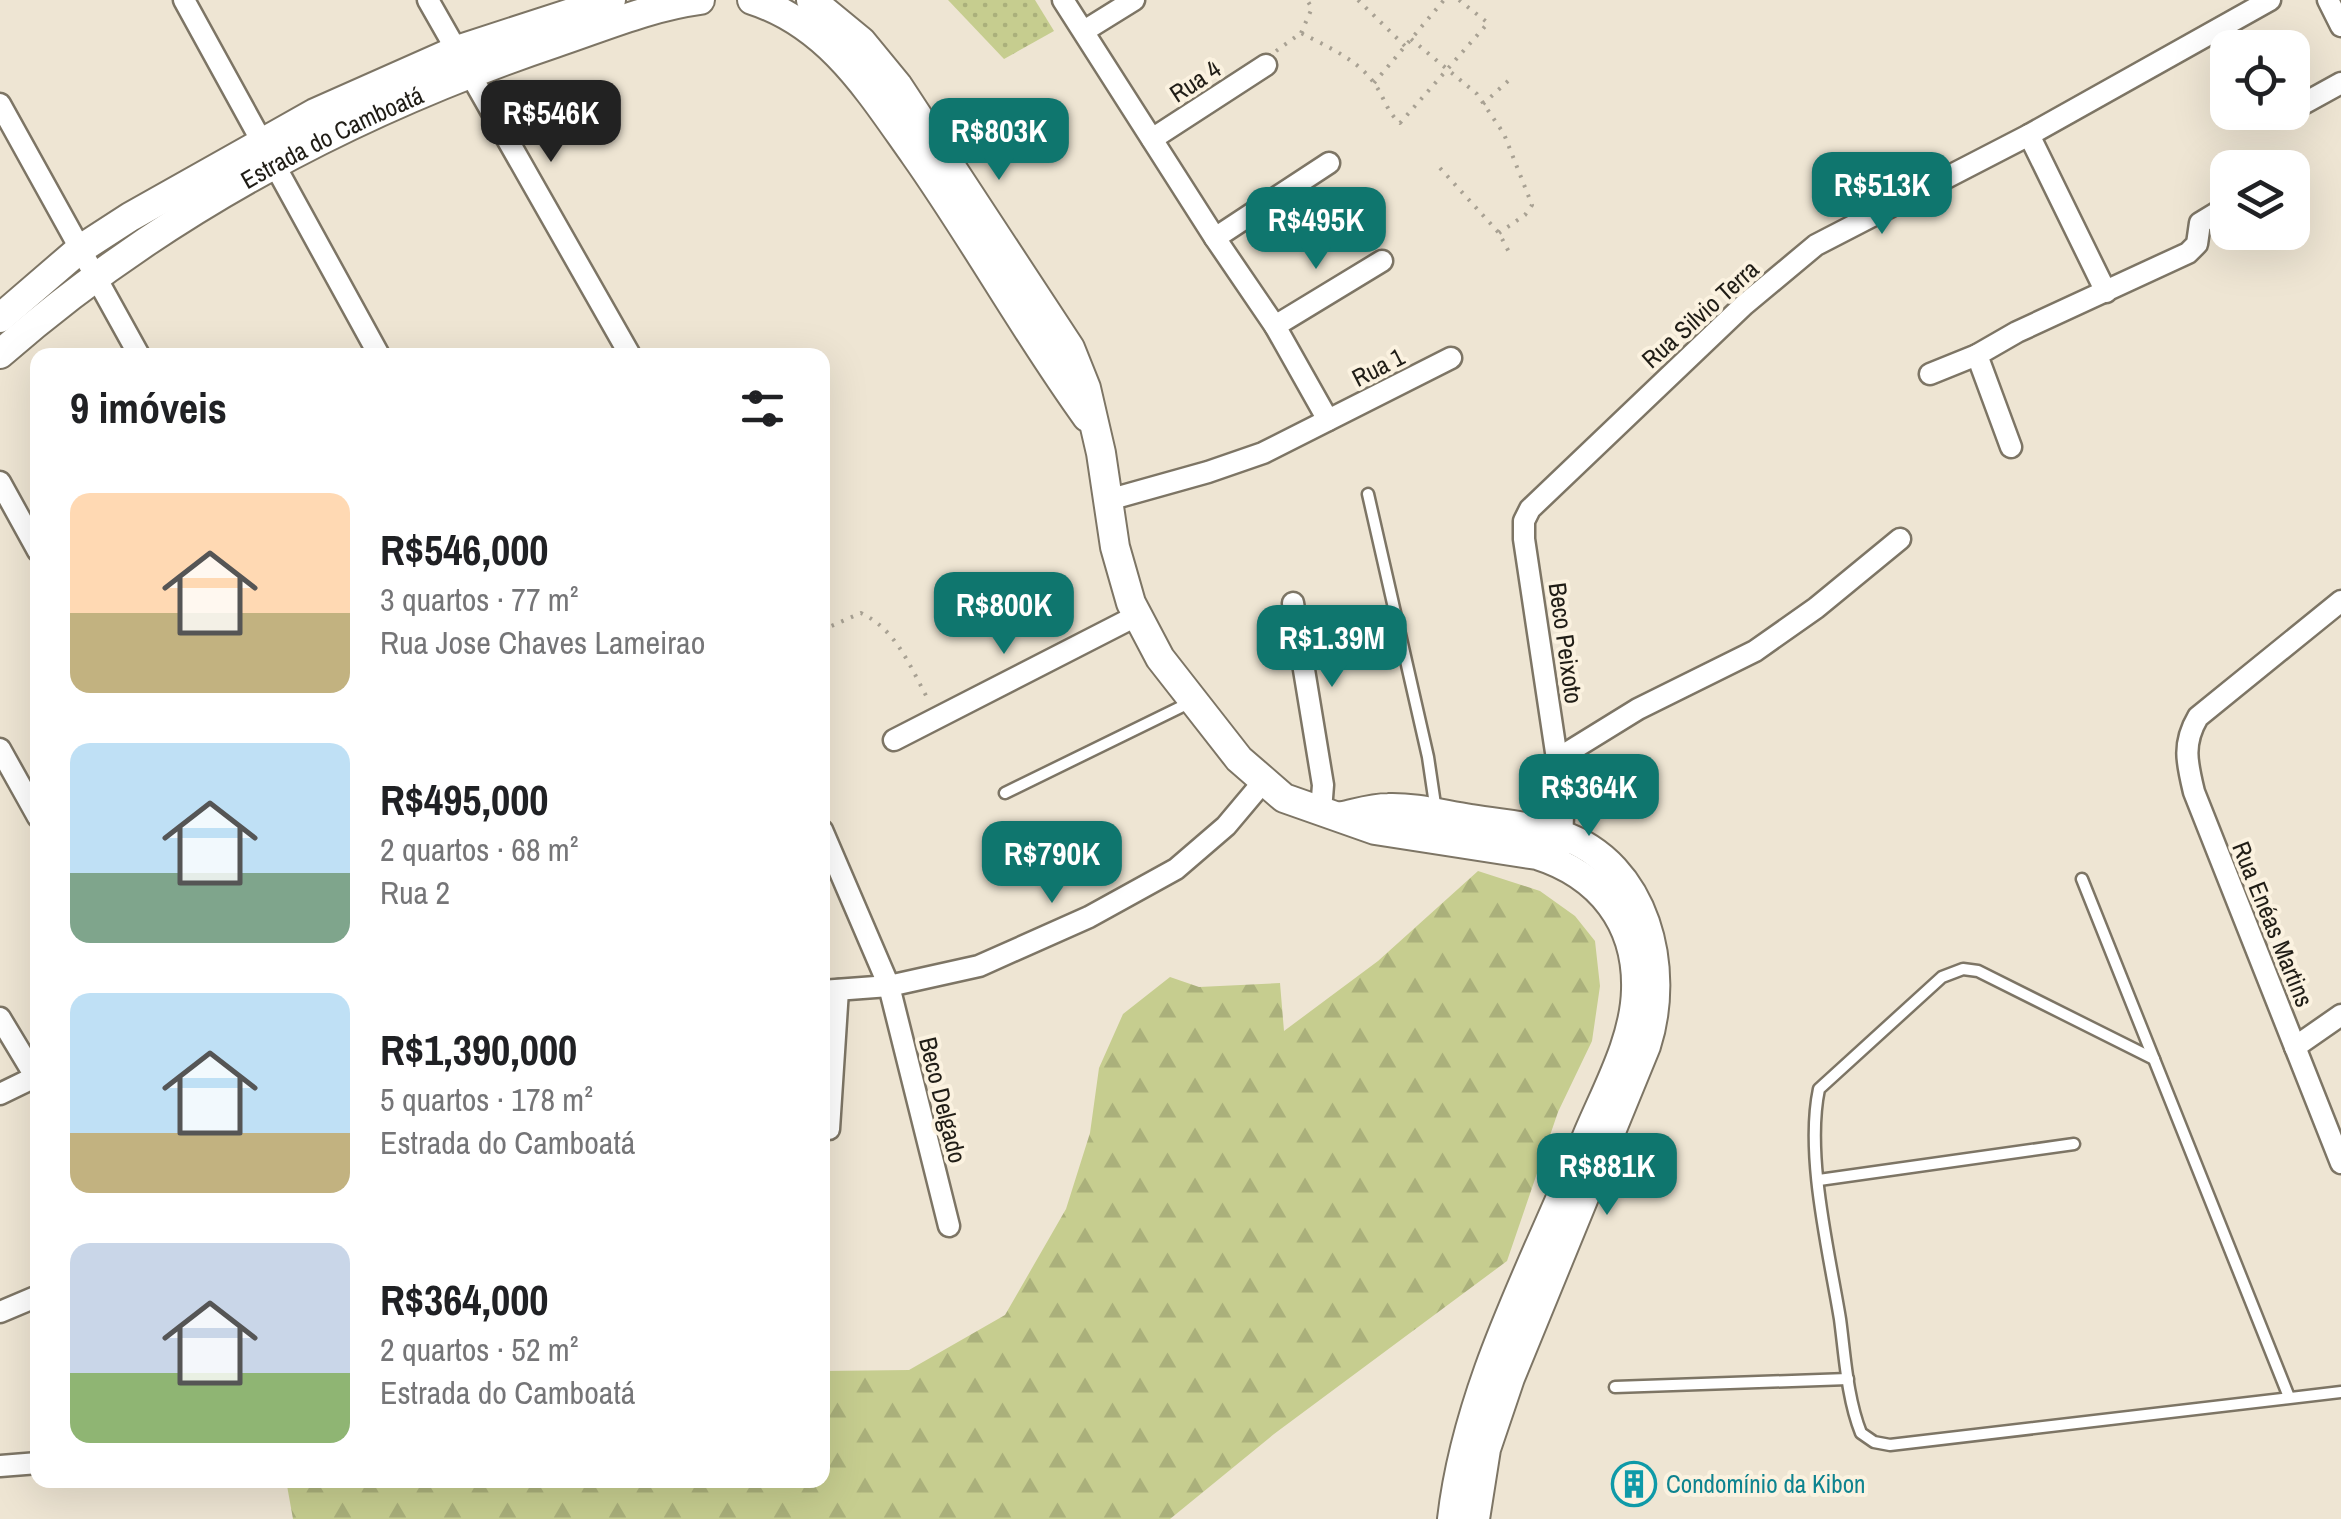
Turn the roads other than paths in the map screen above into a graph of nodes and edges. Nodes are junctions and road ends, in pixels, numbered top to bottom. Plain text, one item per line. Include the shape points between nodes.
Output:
1 (184, 0) edge
2 (428, 0) edge
3 (611, 0) edge
4 (700, 0) edge
5 (752, 0) edge
6 (811, 0) edge
7 (1063, 0) edge
8 (1134, 0) edge
9 (2270, 0) edge
10 (2328, 0) edge
11 (2341, 26) edge
12 (1084, 32) junction
13 (463, 61) junction
14 (1266, 65) road end
15 (2341, 83) edge
16 (2310, 100) edge
17 (0, 104) edge
18 (2028, 135) junction
19 (1152, 140) junction
20 (921, 142) junction
21 (270, 152) junction
22 (1329, 163) dead end
23 (2210, 217) edge
24 (1215, 238) junction
25 (79, 250) junction
26 (1382, 262) dead end
27 (96, 276) junction
28 (2106, 292) junction
29 (0, 318) edge
30 (1275, 326) junction
31 (136, 348) edge
32 (376, 348) edge
33 (626, 348) edge
34 (0, 354) edge
35 (1977, 354) junction
36 (1451, 358) dead end
37 (1930, 374) dead end
38 (1328, 420) junction
39 (2011, 447) dead end
40 (0, 482) edge
41 (1368, 494) dead end
42 (1108, 500) junction
43 (30, 536) edge
44 (1524, 538) joint
45 (1900, 538) dead end
46 (2341, 601) edge
47 (1293, 604) dead end
48 (1136, 616) junction
49 (1192, 702) junction
50 (894, 740) dead end
51 (0, 749) edge
52 (1557, 759) junction
53 (1263, 782) junction
54 (1005, 793) dead end
55 (30, 803) edge
56 (1332, 814) junction
57 (1436, 814) junction
58 (1562, 837) junction
59 (830, 849) edge
60 (2082, 879) dead end
61 (889, 986) junction
62 (830, 991) edge
63 (2341, 1016) edge
64 (0, 1018) edge
65 (2295, 1047) junction
66 (2154, 1059) junction
67 (30, 1070) edge
68 (30, 1081) edge
69 (0, 1094) edge
70 (2074, 1144) dead end
71 (2340, 1155) edge
72 (1819, 1180) junction
73 (948, 1226) dead end
74 (1560, 1231) junction
75 (30, 1299) edge
76 (0, 1312) edge
77 (1848, 1379) junction
78 (1615, 1387) dead end
79 (2341, 1392) edge
80 (2289, 1397) junction
81 (30, 1464) edge
82 (0, 1466) edge
83 (1452, 1519) edge
84 (1474, 1519) edge

1 - 21 street
2 - 13 street
3 - 13 main road, Estrada do Camboatá
4 - 13 main road, Estrada do Camboatá
5 - 20 main road via 811,30
6 - 20 main road via 877,58
7 - 12 street
8 - 12 street
9 - 18 street, Rua Silvio Terra
10 - 11 street
12 - 19 street
13 - 21 main road, Estrada do Camboatá via 325,136
13 - 33 street
14 - 19 street, Rua 4
15 - 16 street
17 - 25 street
18 - 28 street
18 - 44 street, Rua Silvio Terra via 1816,245 1544,492 1524,520
19 - 24 street
20 - 42 main road via 959,217 1095,428
21 - 25 main road, Estrada do Camboatá via 130,217
21 - 27 main road, Estrada do Camboatá
21 - 32 street
22 - 24 street
23 - 28 street via 2200,223 2194,249
24 - 30 street
25 - 27 street
25 - 29 main road, Estrada do Camboatá
26 - 30 street
27 - 31 street
27 - 34 main road, Estrada do Camboatá
28 - 35 street
30 - 38 street
35 - 37 street
35 - 39 street
36 - 38 street, Rua 1
38 - 42 street, Rua 1 via 1263,453
40 - 43 street
41 - 57 lane
42 - 48 main road
44 - 52 street, Beco Peixoto
45 - 52 street via 1756,651 1638,709
46 - 65 street, Rua Enéas Martins via 2198,717 2187,735 2194,792
47 - 56 street
48 - 49 main road
48 - 50 street
49 - 53 main road
49 - 54 lane
51 - 55 street
52 - 58 street, Beco Peixoto
53 - 56 main road via 1294,803
53 - 61 street via 1176,869 1089,918 980,966
56 - 57 main road via 1388,808
56 - 58 main road via 1376,830 1520,852
57 - 58 main road
58 - 74 main road via 1618,913 1631,945 1636,990
59 - 61 street, Beco Delgado
60 - 66 lane
61 - 62 street
61 - 73 street, Beco Delgado
63 - 65 street
64 - 67 street
65 - 71 street, Rua Enéas Martins
66 - 72 lane via 1963,969 1942,977 1819,1089
66 - 80 lane
68 - 69 street
70 - 72 lane
72 - 77 lane
74 - 83 main road via 1524,1284 1476,1407
74 - 84 main road via 1482,1467
75 - 76 street
77 - 78 lane
77 - 80 lane via 1861,1433 1890,1445
79 - 80 lane
81 - 82 street

